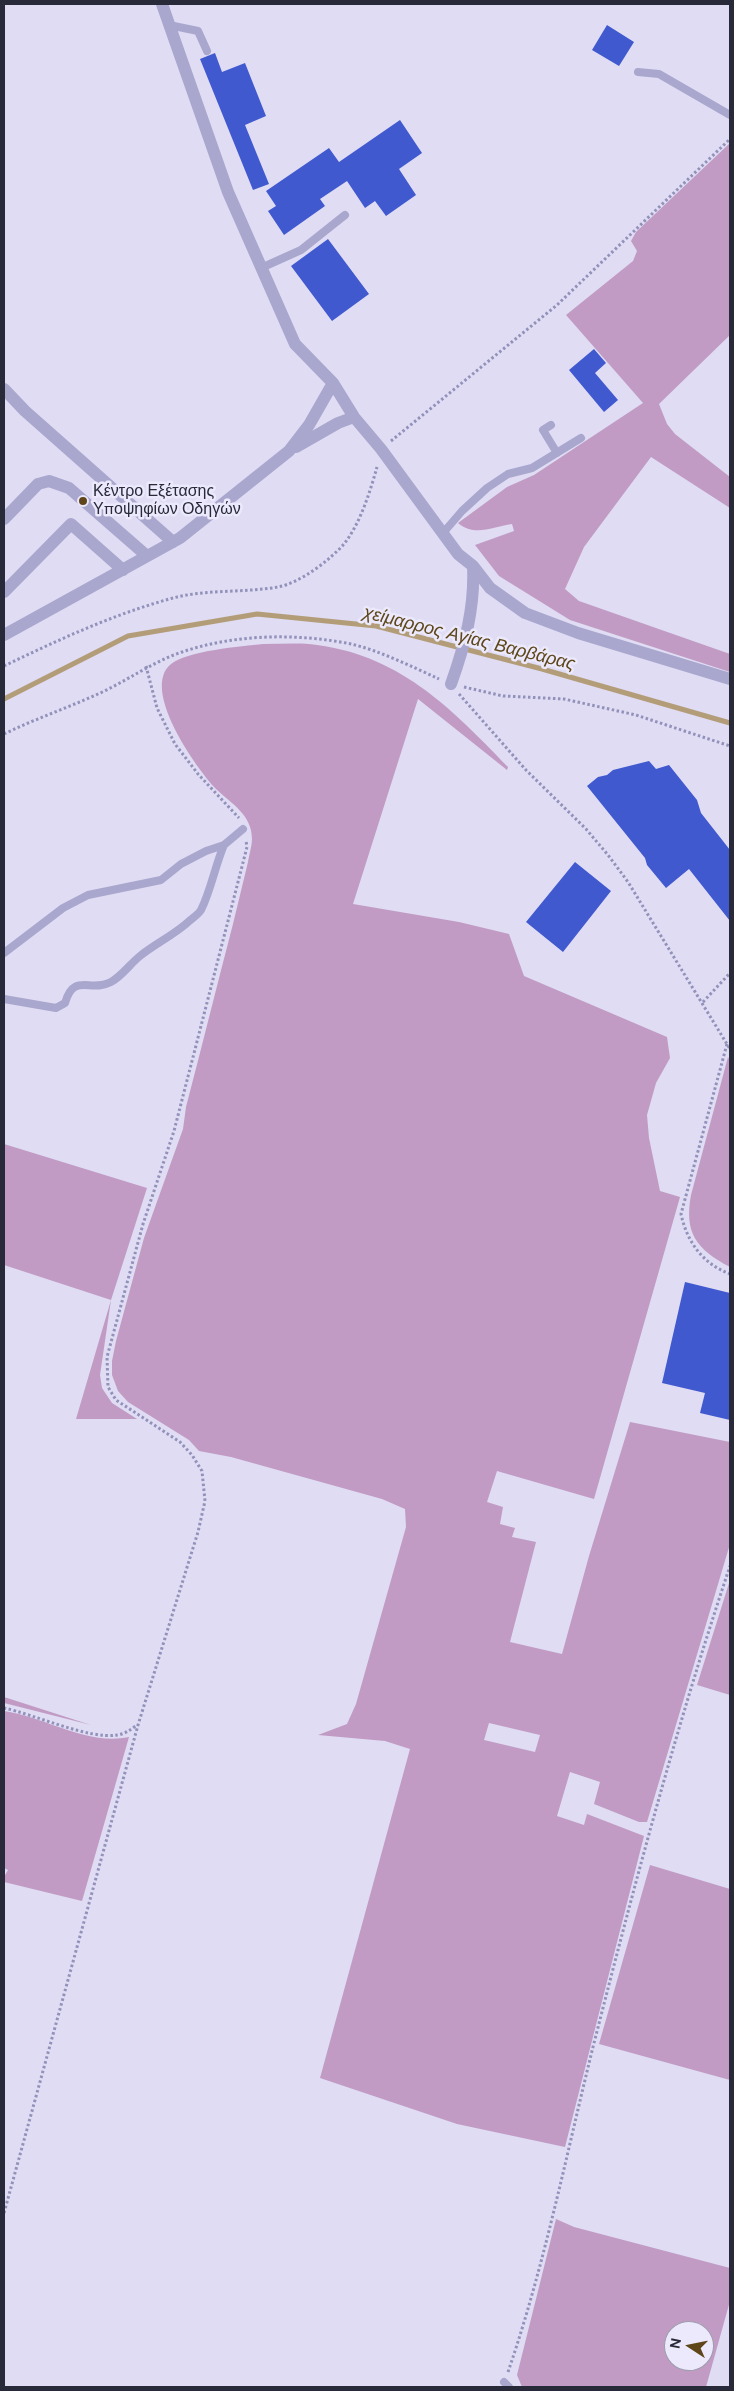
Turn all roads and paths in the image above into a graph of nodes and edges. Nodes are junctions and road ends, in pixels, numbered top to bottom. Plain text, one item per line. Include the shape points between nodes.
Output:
1 (162, 4) edge
2 (169, 25) junction
3 (207, 51) dead end
4 (638, 72) dead end
5 (730, 115) edge
6 (730, 139) edge
7 (346, 215) dead end
8 (261, 268) junction
9 (333, 383) junction
10 (4, 388) edge
11 (354, 417) junction
12 (551, 425) dead end
13 (581, 438) dead end
14 (381, 449) junction
15 (289, 451) junction
16 (557, 453) junction
17 (4, 519) edge
18 (443, 533) junction
19 (173, 542) junction
20 (147, 556) junction
21 (473, 566) junction
22 (123, 570) junction
23 (4, 592) edge
24 (4, 635) edge
25 (4, 666) edge
26 (146, 666) junction
27 (730, 679) edge
28 (451, 684) junction
29 (4, 734) edge
30 (730, 746) edge
31 (244, 829) junction
32 (224, 845) junction
33 (4, 953) edge
34 (730, 973) edge
35 (4, 999) edge
36 (703, 1002) junction
37 (726, 1044) junction
38 (730, 1048) edge
39 (730, 1274) edge
40 (730, 1566) edge
41 (4, 1708) edge
42 (138, 1725) junction
43 (4, 2213) edge
44 (507, 2385) edge

1 - 2 street
2 - 3 lane via 198,31
2 - 8 street via 228,192
4 - 5 lane via 659,74
6 - 14 path via 557,304
7 - 8 lane via 301,250
8 - 9 street via 294,344
9 - 11 street
9 - 15 street via 309,425
10 - 19 street via 25,411
11 - 14 street
11 - 15 street
12 - 16 lane via 543,430
13 - 16 lane
14 - 18 street
14 - 25 path via 359,517 344,544 295,581 279,587 174,598 91,626
15 - 19 street
16 - 18 lane via 532,468 508,474 487,488
17 - 20 street via 38,484 49,481 69,488
18 - 21 street via 458,554
19 - 20 street
20 - 22 street
21 - 27 street via 490,588 525,613 578,633
21 - 28 street via 470,620
22 - 23 street via 71,524
22 - 24 street
26 - 28 path via 216,643 253,637 297,638 352,645
26 - 29 path via 99,694
26 - 31 path via 157,708 175,744 238,817
28 - 30 path via 503,696 564,699 636,715
28 - 36 path via 519,763 586,828 608,855
31 - 32 lane
31 - 42 path via 247,847 174,1131 143,1224 107,1357 108,1387 116,1400 180,1442 202,1471 204,1487 205,1501 198,1532
32 - 33 lane via 181,864 161,880 88,896 48,919
32 - 35 lane via 200,912 173,936 141,955 111,982 75,986 65,1003 56,1008
34 - 36 path
36 - 37 path
37 - 38 path
37 - 39 path via 681,1214 685,1233 698,1252 717,1269
40 - 44 path via 681,1719
41 - 42 path via 102,1735 114,1736
42 - 43 path

